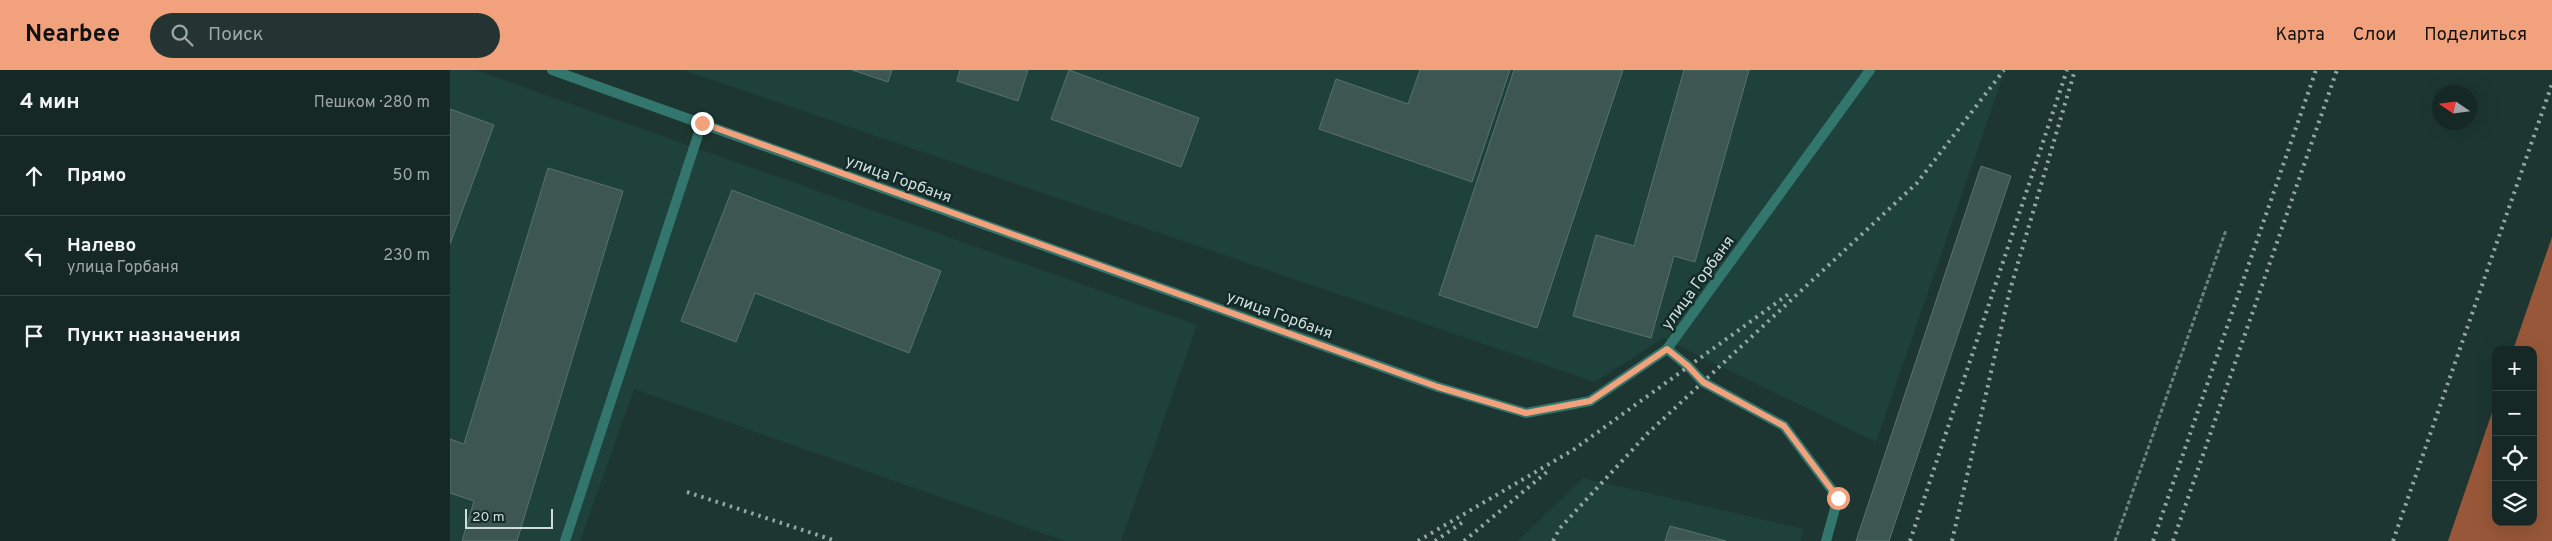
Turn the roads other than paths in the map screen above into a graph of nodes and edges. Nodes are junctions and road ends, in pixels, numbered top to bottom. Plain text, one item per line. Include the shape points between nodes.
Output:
1 (552, 70) edge
2 (1870, 70) edge
3 (702, 123) junction
4 (1667, 349) junction
5 (565, 541) edge
6 (1826, 541) edge

1 - 3 lane, улица Горбаня
2 - 4 lane, улица Горбаня
3 - 4 lane, улица Горбаня via 1438,387 1526,413 1590,401
3 - 5 lane
4 - 6 lane via 1703,382 1784,426 1838,498

